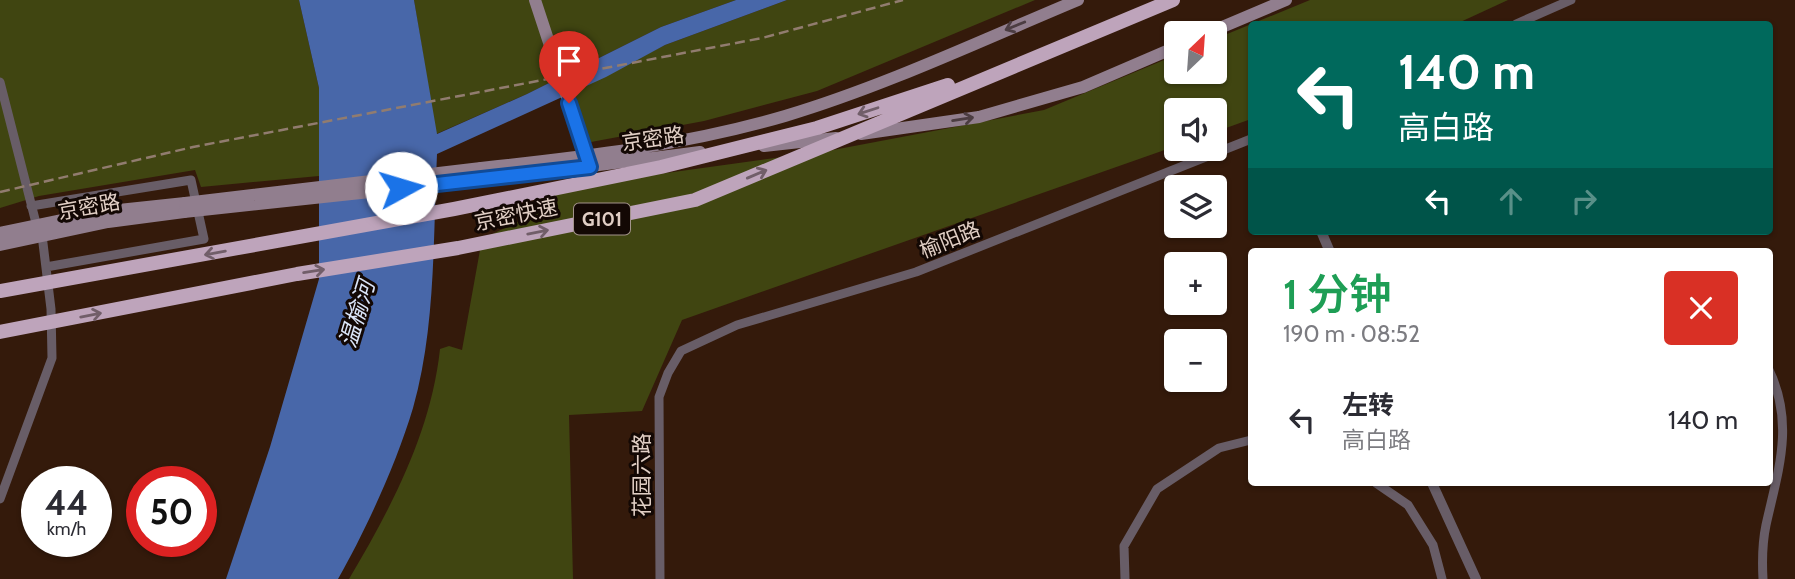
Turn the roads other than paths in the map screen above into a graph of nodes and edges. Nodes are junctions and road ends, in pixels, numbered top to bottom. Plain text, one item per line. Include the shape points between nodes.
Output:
1 (535, 0) edge
2 (1078, 0) edge
3 (1161, 0) edge
4 (1173, 0) edge
5 (1286, 0) edge
6 (1572, 0) edge
7 (1523, 21) edge
8 (1227, 25) edge
9 (1164, 52) edge
10 (0, 82) edge
11 (1248, 140) edge
12 (588, 162) junction
13 (31, 206) junction
14 (184, 207) junction
15 (36, 223) junction
16 (0, 233) edge
17 (42, 235) junction
18 (0, 245) edge
19 (46, 267) junction
20 (0, 291) edge
21 (0, 332) edge
22 (668, 373) joint
23 (1773, 380) edge
24 (1248, 441) edge
25 (1792, 441) edge
26 (1380, 486) edge
27 (1433, 486) edge
28 (0, 499) edge
29 (660, 579) edge
30 (1125, 579) edge
31 (1442, 579) edge
32 (1476, 579) edge
33 (1763, 579) edge

1 - 12 main road
2 -> 12 main road, 京密路 via 787,115
3 -> 20 highway, 京密快速 / G101, bridge via 960,81 804,131 661,167
21 -> 4 highway, 京密快速 / G101, bridge via 695,200
5 - 8 main road
6 - 7 street
12 -> 9 main road, 京密路 via 791,144 979,117 1083,86
10 - 13 street
11 - 22 street, 榆阳路 via 916,272 737,325 681,351
12 - 14 main road, 京密路, bridge
13 - 15 street
13 - 19 street via 191,180 204,239
14 - 15 main road, 京密路
14 - 17 main road, 京密路
15 - 16 main road, 京密路
17 - 18 main road, 京密路
17 - 19 street
19 - 28 street via 52,358
22 - 29 street, 花园六路 via 659,397
23 - 25 street
24 - 30 street via 1219,448 1157,489 1124,546
25 - 33 street via 1766,524
26 - 31 street via 1408,505 1433,545
27 - 32 street

